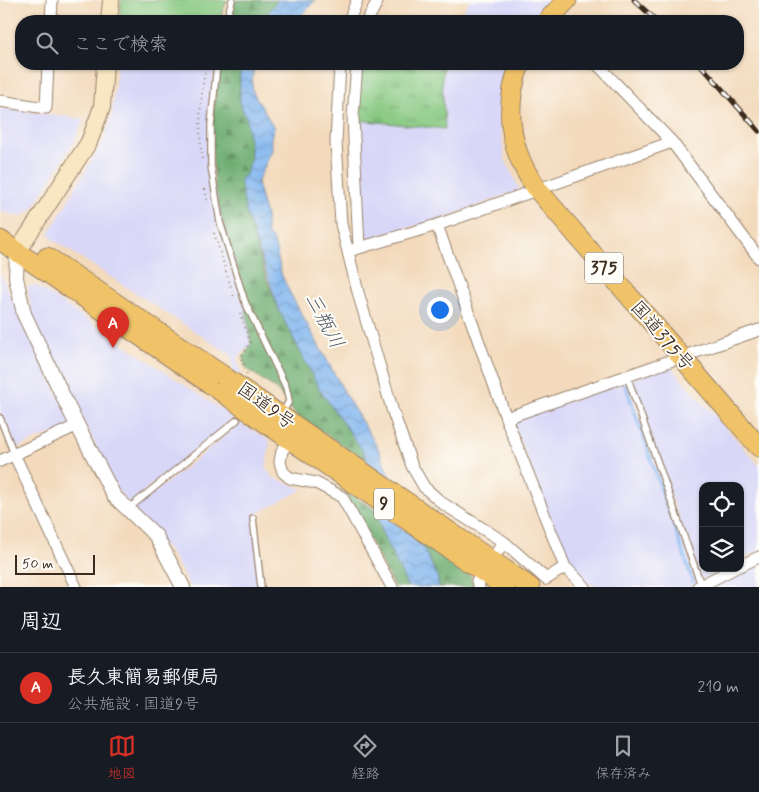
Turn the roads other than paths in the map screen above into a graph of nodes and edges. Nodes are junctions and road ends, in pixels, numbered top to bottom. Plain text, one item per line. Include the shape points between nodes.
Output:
1 (52, 0) edge
2 (111, 0) edge
3 (232, 0) edge
4 (357, 0) edge
5 (378, 0) edge
6 (567, 0) edge
7 (51, 15) edge
8 (110, 15) edge
9 (228, 15) edge
10 (351, 15) edge
11 (370, 15) edge
12 (554, 15) edge
13 (48, 70) edge
14 (105, 70) edge
15 (216, 70) edge
16 (340, 70) edge
17 (357, 70) edge
18 (518, 70) edge
19 (603, 70) edge
20 (0, 100) edge
21 (672, 142) junction
22 (537, 189) junction
23 (437, 225) junction
24 (0, 226) edge
25 (0, 240) edge
26 (20, 247) junction
27 (359, 248) junction
28 (347, 252) junction
29 (759, 258) edge
30 (759, 330) edge
31 (680, 358) junction
32 (627, 376) junction
33 (269, 414) junction
34 (0, 418) edge
35 (506, 418) junction
36 (237, 420) dead end
37 (78, 425) junction
38 (298, 437) junction
39 (759, 447) edge
40 (14, 454) junction
41 (0, 461) edge
42 (128, 509) junction
43 (253, 518) dead end
44 (504, 542) junction
45 (759, 557) edge
46 (744, 564) edge
47 (565, 567) junction
48 (728, 572) edge
49 (484, 573) edge
50 (703, 586) edge
51 (76, 587) edge
52 (183, 587) edge
53 (261, 587) edge
54 (392, 587) edge
55 (505, 587) edge
56 (530, 587) edge
57 (585, 587) edge

1 - 7 street
2 - 8 main road
3 - 9 lane
4 - 10 street
5 - 11 street
6 - 12 highway
13 - 20 street via 46,108
14 - 26 main road via 102,107 89,142
15 - 33 lane via 211,117 211,166 219,213 245,302 286,387 289,401
16 - 28 street via 338,187
17 - 27 street via 353,117
18 - 22 highway, 国道375号 / 375 via 511,87 510,124 525,172
19 - 21 street
21 - 22 street
21 - 29 street
22 - 23 street
22 - 31 highway, 国道375号 / 375
23 - 27 street
23 - 35 street
24 - 26 highway, 国道9号 / 9
25 - 26 highway, 国道9号 / 9
26 - 33 highway, 国道9号 / 9, bridge
26 - 37 street via 16,278 24,314
27 - 28 street
28 - 44 street via 412,466 424,487 442,503
30 - 31 street
31 - 32 street
31 - 39 highway, 国道375号 / 375
32 - 35 street
32 - 50 lane
33 - 38 highway, 国道9号 / 9
34 - 40 lane
35 - 47 street
36 - 42 lane
37 - 40 street
37 - 42 street via 114,496
38 - 49 highway, 国道9号 / 9 via 315,457
38 - 49 highway, 国道9号 / 9 via 432,520
38 - 54 street via 282,451 280,462 284,472 290,478 316,483 342,497
40 - 41 street
40 - 51 street
42 - 52 street via 156,536
43 - 53 lane
44 - 47 street via 546,579
44 - 49 street
45 - 46 street
47 - 57 street
48 - 50 street
49 - 55 highway, 国道9号 / 9
49 - 56 highway, 国道9号 / 9

